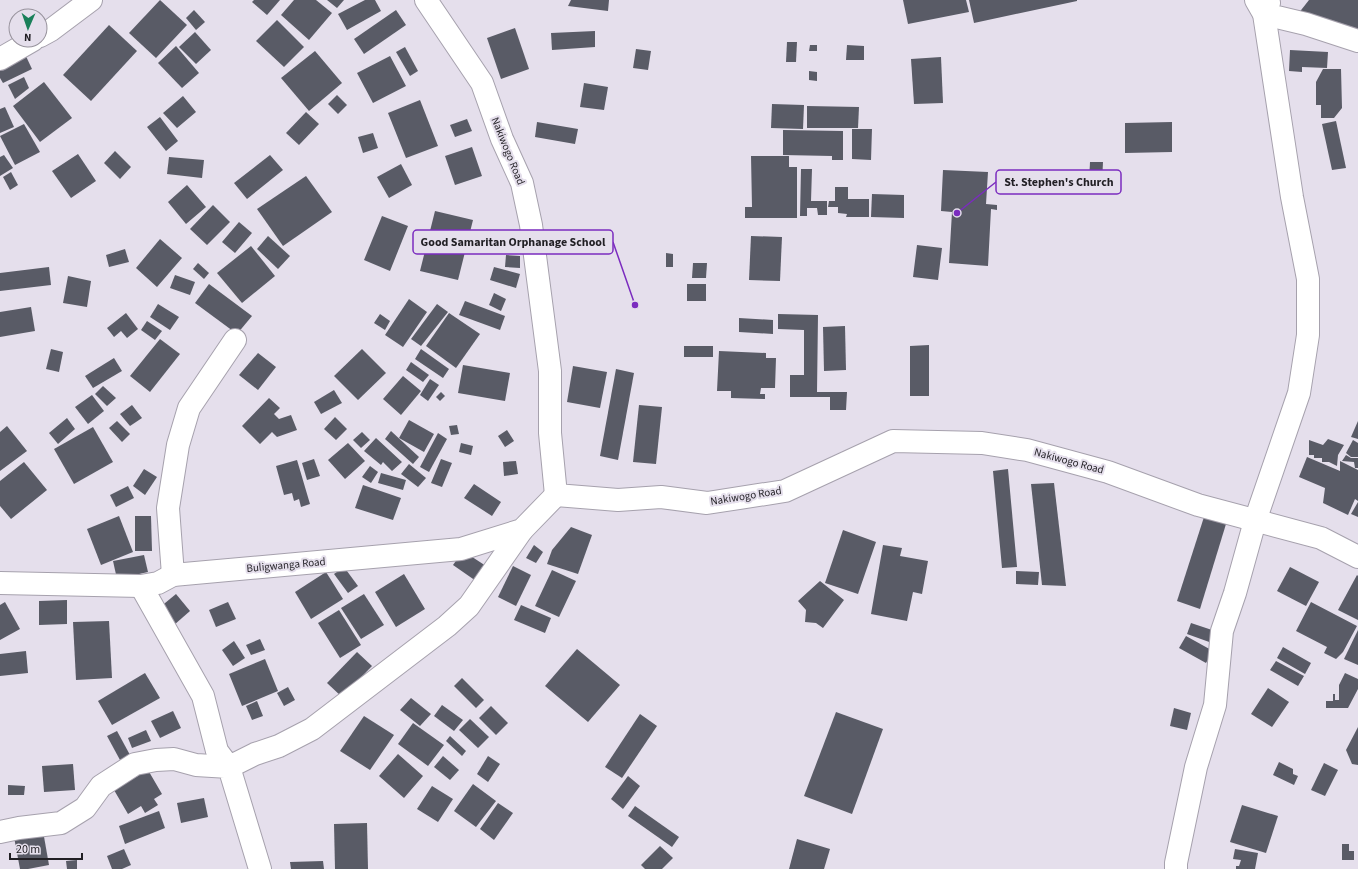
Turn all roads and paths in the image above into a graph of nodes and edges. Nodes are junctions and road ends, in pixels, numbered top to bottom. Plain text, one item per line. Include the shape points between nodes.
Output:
1 (91, 0) edge
2 (426, 0) edge
3 (1263, 5) edge
4 (48, 32) edge
5 (1358, 41) edge
6 (19, 48) edge
7 (0, 59) edge
8 (235, 340) dead end
9 (556, 495) junction
10 (1255, 521) junction
11 (522, 530) junction
12 (1358, 557) edge
13 (173, 575) junction
14 (0, 583) edge
15 (140, 586) junction
16 (229, 766) junction
17 (0, 832) edge
18 (260, 869) edge
19 (1176, 869) edge

1 - 4 street
2 - 9 street, Nakiwogo Road via 482,83 502,140 522,183 531,225 550,371 550,433
3 - 5 street via 1306,24
3 - 10 street via 1292,197 1308,279 1308,335 1299,393
6 - 7 street
8 - 13 street via 189,408 178,446 168,508
9 - 10 street, Nakiwogo Road via 618,500 661,497 707,503 785,491 894,441 982,443 1028,450 1108,472 1198,505
9 - 11 street, Buligwanga Road
10 - 12 street, Nakiwogo Road via 1321,538
10 - 19 street via 1222,631 1215,705 1196,767
11 - 13 street, Buligwanga Road via 461,549
11 - 16 street via 469,606 447,626 312,729 279,746
13 - 15 street, Buligwanga Road via 158,583
14 - 15 street, Buligwanga Road
15 - 16 street via 203,696 216,751
16 - 17 street via 196,765 174,759 135,764 101,786 85,808 61,823
16 - 18 street

